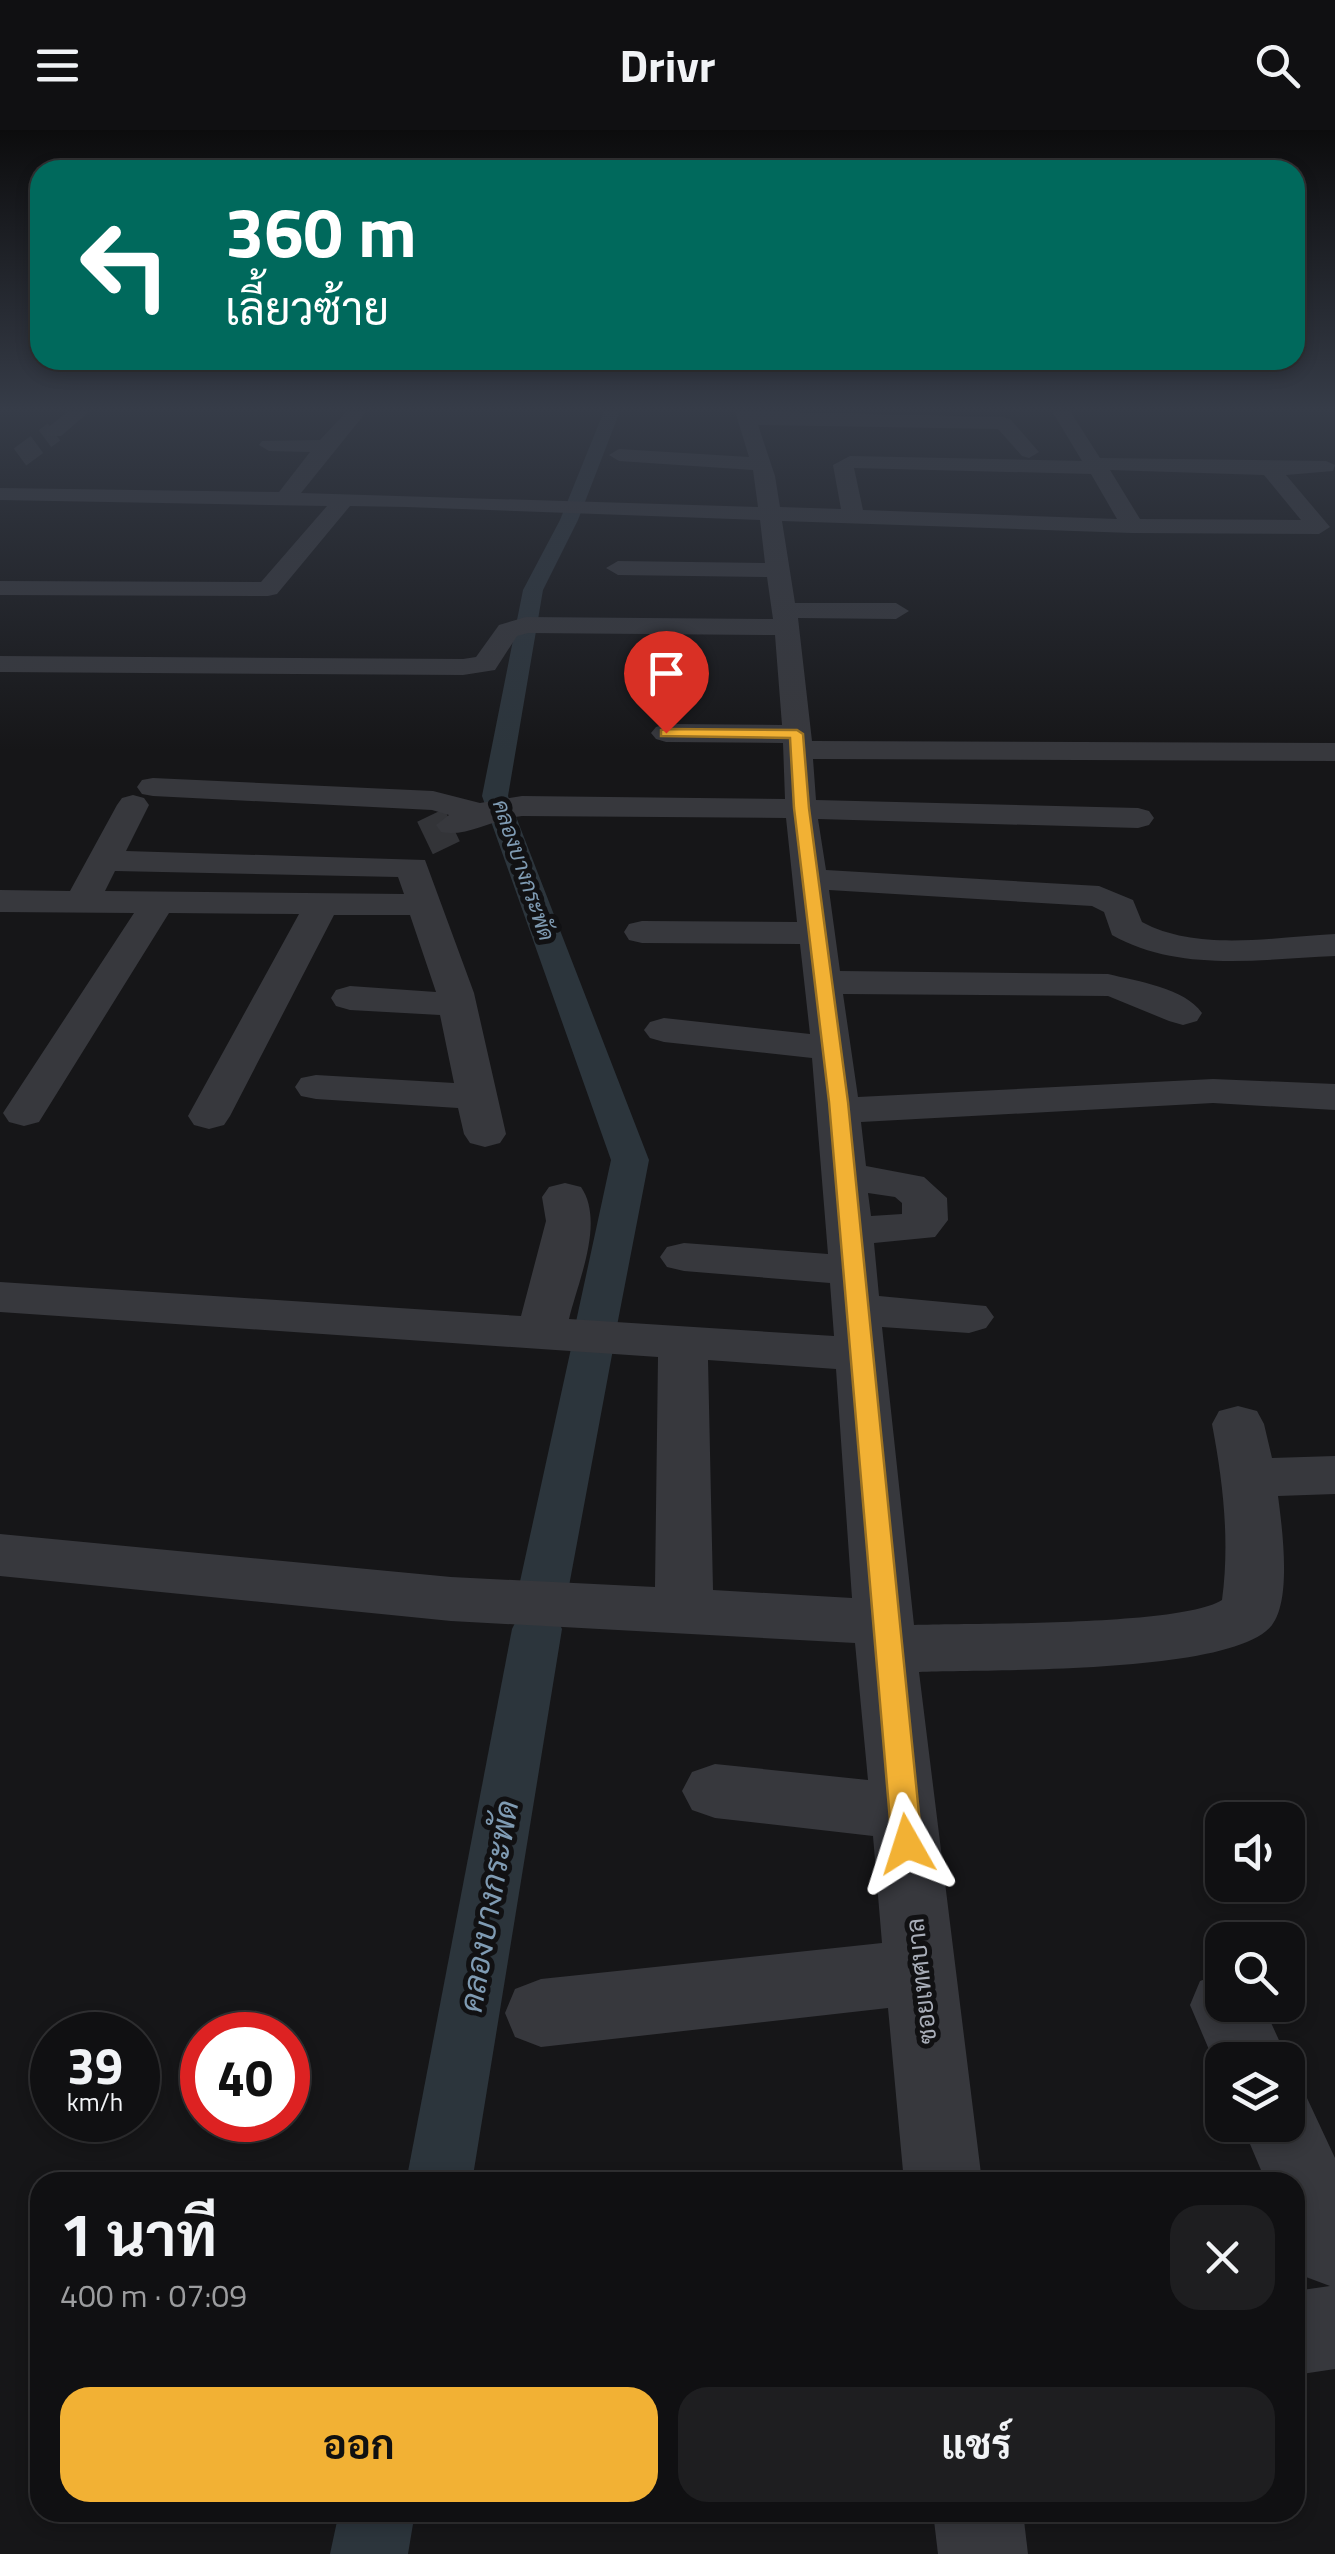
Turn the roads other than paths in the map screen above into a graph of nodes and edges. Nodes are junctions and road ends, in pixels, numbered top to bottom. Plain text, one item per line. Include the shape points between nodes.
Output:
1 (320, 524) edge
2 (770, 524) edge
3 (1124, 524) edge
4 (1318, 524) edge
5 (1132, 526) joint
6 (282, 563) junction
7 (618, 568) dead end
8 (187, 573) dead end
9 (0, 588) edge
10 (784, 602) junction
11 (896, 611) dead end
12 (0, 642) edge
13 (128, 644) dead end
14 (0, 664) edge
15 (666, 733) dead end
16 (797, 742) junction
17 (1335, 752) edge
18 (266, 791) junction
19 (702, 808) junction
20 (801, 808) junction
21 (1138, 818) dead end
22 (464, 826) junction
23 (616, 839) dead end
24 (104, 861) junction
25 (232, 863) junction
26 (810, 879) junction
27 (83, 900) junction
28 (158, 902) junction
29 (322, 904) junction
30 (424, 906) junction
31 (5, 908) edge
32 (817, 933) junction
33 (642, 934) dead end
34 (1136, 936) junction
35 (1335, 945) edge
36 (1202, 948) junction
37 (823, 982) junction
38 (1108, 985) junction
39 (350, 998) dead end
40 (458, 1005) junction
41 (664, 1030) dead end
42 (832, 1048) junction
43 (1194, 1051) junction
44 (316, 1087) dead end
45 (1335, 1097) edge
46 (839, 1111) junction
47 (24, 1113) dead end
48 (209, 1116) dead end
49 (845, 1176) junction
50 (565, 1197) dead end
51 (684, 1257) dead end
52 (855, 1291) junction
53 (0, 1297) edge
54 (968, 1317) dead end
55 (540, 1334) junction
56 (683, 1344) junction
57 (1335, 1475) edge
58 (0, 1555) edge
59 (684, 1611) junction
60 (885, 1636) junction
61 (715, 1790) dead end
62 (904, 1812) junction
63 (920, 1972) junction
64 (541, 2013) dead end
65 (1288, 2142) edge
66 (942, 2172) edge
67 (1301, 2172) edge
68 (1305, 2181) edge
69 (1335, 2248) edge
70 (1335, 2328) edge
71 (1305, 2332) edge
72 (979, 2522) edge
73 (983, 2554) edge

1 - 6 street
2 - 10 street, ซอยเทศบาล
3 - 5 street
4 - 5 street
6 - 8 street
6 - 9 street via 264,590
7 - 10 street
10 - 11 street
10 - 14 street via 528,625 508,632 479,666
10 - 16 street, ซอยเทศบาล
12 - 13 street
15 - 16 street
16 - 17 street
16 - 20 street, ซอยเทศบาล
18 - 22 street via 433,801
18 - 24 street via 143,796
18 - 25 street
19 - 20 street
19 - 22 street
19 - 23 street via 680,831
20 - 21 street
20 - 26 street, ซอยเทศบาล
22 - 25 street
22 - 30 street
24 - 25 street
24 - 27 street
26 - 32 street, ซอยเทศบาล
26 - 34 street via 1099,896 1121,907 1125,927
27 - 28 street
27 - 31 street
28 - 29 street
28 - 47 street
29 - 30 street
29 - 48 street
30 - 40 street
32 - 33 street
32 - 37 street, ซอยเทศบาล
34 - 36 street
34 - 38 street
35 - 36 street
36 - 43 street
37 - 38 street
37 - 42 street, ซอยเทศบาล
38 - 43 street via 1136,992
39 - 40 street
40 - 44 street via 481,1115
41 - 42 street
42 - 46 street, ซอยเทศบาล
43 - 45 street
43 - 46 street
46 - 49 street, ซอยเทศบาล
49 - 52 street, ซอยเทศบาล
49 - 52 street via 908,1186 924,1198 925,1220
50 - 55 street via 569,1222
51 - 52 street
52 - 54 street
52 - 56 street
52 - 60 street, ซอยเทศบาล
53 - 55 street
55 - 56 street
56 - 59 street
57 - 60 street via 1244,1451 1252,1592 1250,1611 1228,1626 1161,1639
58 - 59 street via 451,1599
59 - 60 street
60 - 62 street, ซอยเทศบาล
61 - 62 street
62 - 63 street, ซอยเทศบาล
63 - 64 street
63 - 66 street, ซอยเทศบาล
65 - 67 street
68 - 69 street
70 - 71 street
72 - 73 street

